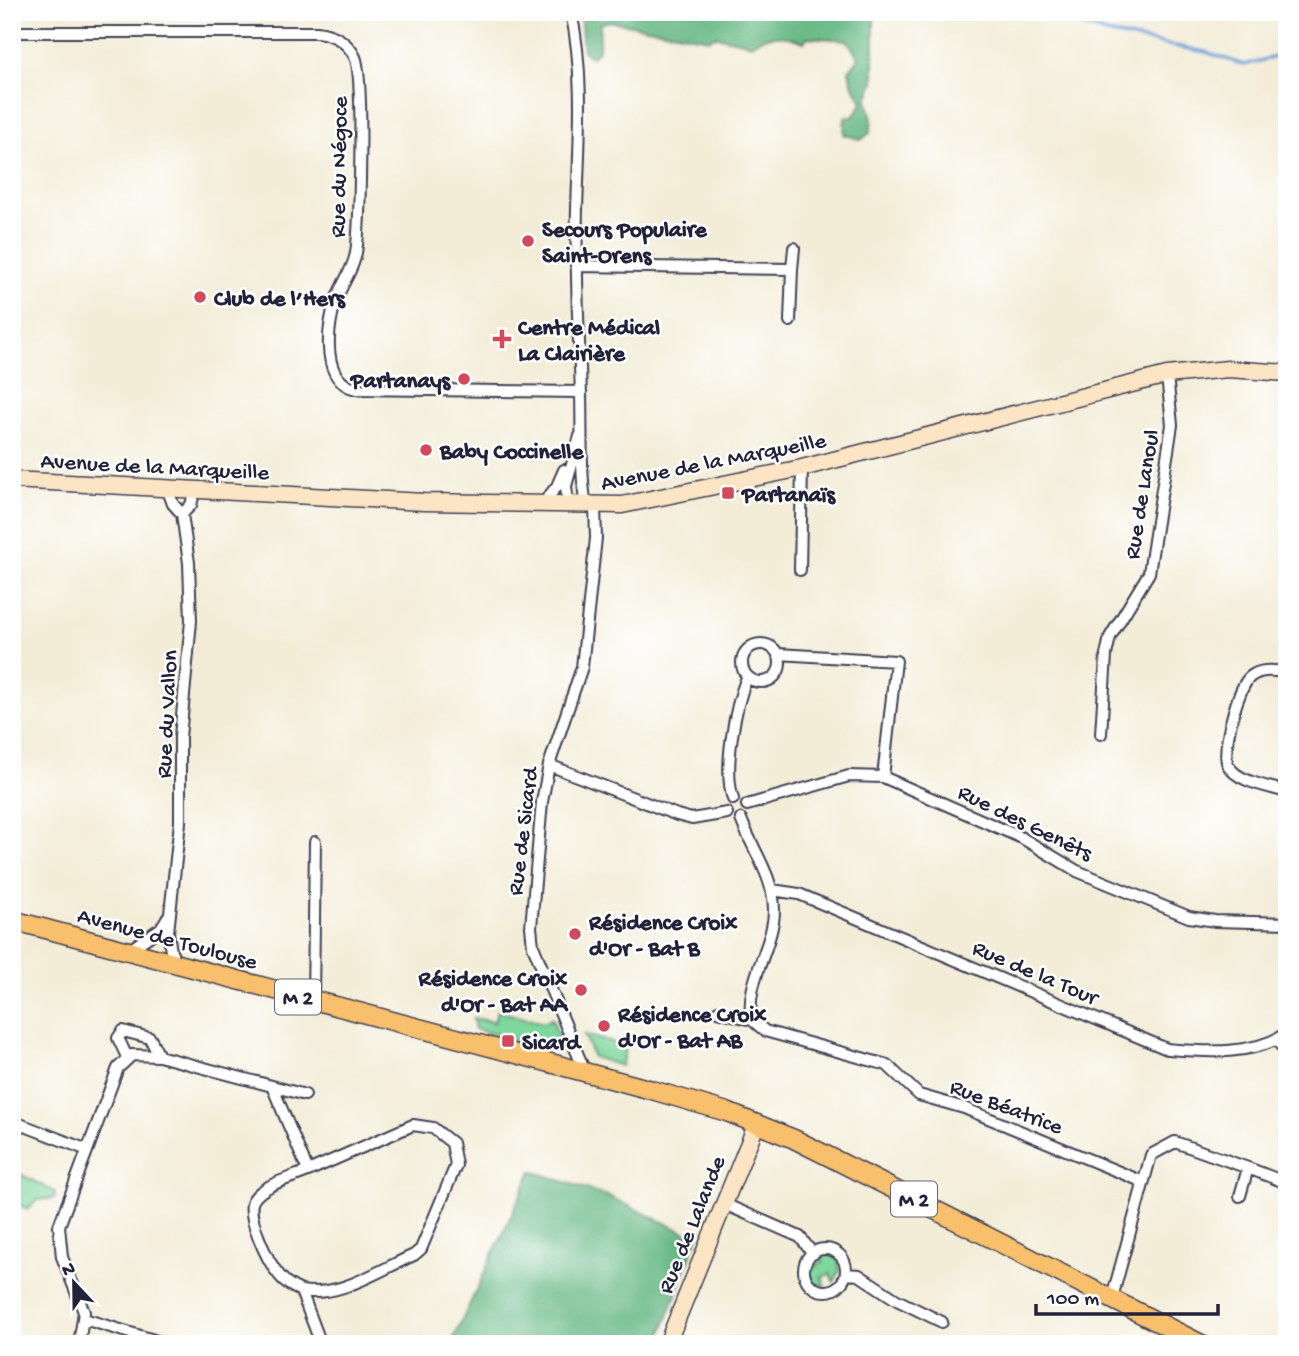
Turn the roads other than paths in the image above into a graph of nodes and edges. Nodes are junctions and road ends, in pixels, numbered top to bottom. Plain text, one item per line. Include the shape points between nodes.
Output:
1 (571, 12) edge
2 (12, 32) edge
3 (794, 248) dead end
4 (576, 266) junction
5 (792, 269) junction
6 (790, 321) dead end
7 (1287, 373) edge
8 (1167, 375) junction
9 (581, 392) junction
10 (582, 430) junction
11 (577, 446) junction
12 (802, 468) junction
13 (12, 480) edge
14 (167, 488) junction
15 (195, 490) junction
16 (542, 505) junction
17 (568, 506) junction
18 (590, 507) junction
19 (182, 514) junction
20 (800, 570) dead end
21 (778, 654) junction
22 (1287, 672) edge
23 (747, 677) junction
24 (1101, 734) dead end
25 (549, 765) junction
26 (883, 778) junction
27 (1287, 792) edge
28 (733, 799) junction
29 (747, 805) junction
30 (727, 813) junction
31 (741, 819) junction
32 (315, 842) dead end
33 (772, 890) junction
34 (169, 917) junction
35 (12, 920) edge
36 (1287, 923) edge
37 (128, 951) junction
38 (177, 965) junction
39 (313, 1001) junction
40 (718, 1011) dead end
41 (752, 1020) junction
42 (1282, 1036) edge
43 (1287, 1054) edge
44 (159, 1056) junction
45 (127, 1057) junction
46 (585, 1072) junction
47 (272, 1086) junction
48 (305, 1095) dead end
49 (12, 1121) edge
50 (757, 1123) junction
51 (85, 1149) junction
52 (1248, 1168) junction
53 (308, 1171) junction
54 (1142, 1181) junction
55 (1287, 1183) edge
56 (1240, 1196) dead end
57 (722, 1203) junction
58 (813, 1254) junction
59 (846, 1274) junction
60 (301, 1291) junction
61 (1112, 1298) junction
62 (84, 1319) junction
63 (942, 1322) dead end
64 (79, 1344) edge
65 (167, 1344) edge
66 (321, 1344) edge
67 (667, 1344) edge
68 (1202, 1344) edge

1 - 4 street, Rue de Sicard via 580,92
2 - 9 street, Rue du Négoce via 317,32 336,37 351,49 360,78 357,243 333,317 331,363 336,379 357,389
3 - 5 street
4 - 5 street
4 - 9 street, Rue de Sicard
5 - 6 street
7 - 8 street, Avenue de la Marqueille via 1227,369
8 - 12 street, Avenue de la Marqueille
8 - 24 street, Rue de Lanoul via 1172,425 1149,573 1110,637
9 - 10 street, Rue de Sicard
10 - 11 street
10 - 18 street, Rue de Sicard via 582,483
11 - 16 street
11 - 17 street via 566,486
12 - 18 street, Avenue de la Marqueille via 622,505
12 - 20 street
13 - 14 street, Avenue de la Marqueille
14 - 15 street, Avenue de la Marqueille
14 - 19 street, Rue du Vallon
15 - 16 street, Avenue de la Marqueille
15 - 19 street via 191,505
16 - 17 street, Avenue de la Marqueille
17 - 18 street, Avenue de la Marqueille
18 - 25 street, Rue de Sicard via 596,538 582,667
19 - 34 street, Rue du Vallon via 191,621 180,737 180,822
21 - 23 street via 779,670 772,679 760,682
21 - 23 street via 761,644 748,648 742,660
21 - 26 street via 896,661
22 - 27 street via 1265,670 1250,677 1240,691 1227,749 1228,765 1238,776
23 - 28 street via 737,701
25 - 30 street via 677,815 692,819
25 - 46 street, Rue de Sicard via 541,802 533,946
26 - 29 street, Rue des Genêts via 849,776
26 - 36 street, Rue des Genêts via 1022,838 1077,871 1189,917
28 - 29 street
28 - 30 street
29 - 31 street
30 - 31 street
31 - 33 street
32 - 39 street
33 - 41 street via 774,913 751,999
33 - 42 street, Rue de la Tour via 799,894 1167,1049 1233,1051
34 - 37 street
34 - 38 street, Rue du Vallon via 169,944
35 - 37 main road, Avenue de Toulouse / M 2
37 - 38 main road, Avenue de Toulouse / M 2
38 - 39 main road, Avenue de Toulouse / M 2
39 - 46 main road, Avenue de Toulouse / M 2
40 - 41 street, Rue Béatrice
41 - 54 street, Rue Béatrice via 765,1031 887,1065 919,1095 964,1108
42 - 43 street
44 - 45 street via 140,1053
44 - 45 street via 150,1038 123,1031 118,1038
44 - 47 street
45 - 51 street via 118,1068
46 - 50 main road, Avenue de Toulouse / M 2
47 - 48 street
47 - 53 street
49 - 51 street
50 - 57 street, Rue de Lalande
50 - 61 main road, M 2
51 - 62 street via 59,1226 62,1256
52 - 54 street via 1175,1142 1151,1155
52 - 55 street
52 - 56 street
53 - 60 street via 263,1191 250,1208 273,1267 285,1282
53 - 60 street via 413,1125 444,1134 456,1153 456,1165 421,1249 336,1290 319,1294
54 - 61 street
57 - 58 street via 800,1237
57 - 67 street, Rue de Lalande
58 - 59 street via 827,1249 838,1253
58 - 59 street via 805,1272 813,1287 830,1290
59 - 63 street via 859,1275
60 - 66 street
61 - 68 main road, M 2
62 - 64 street
62 - 65 street

